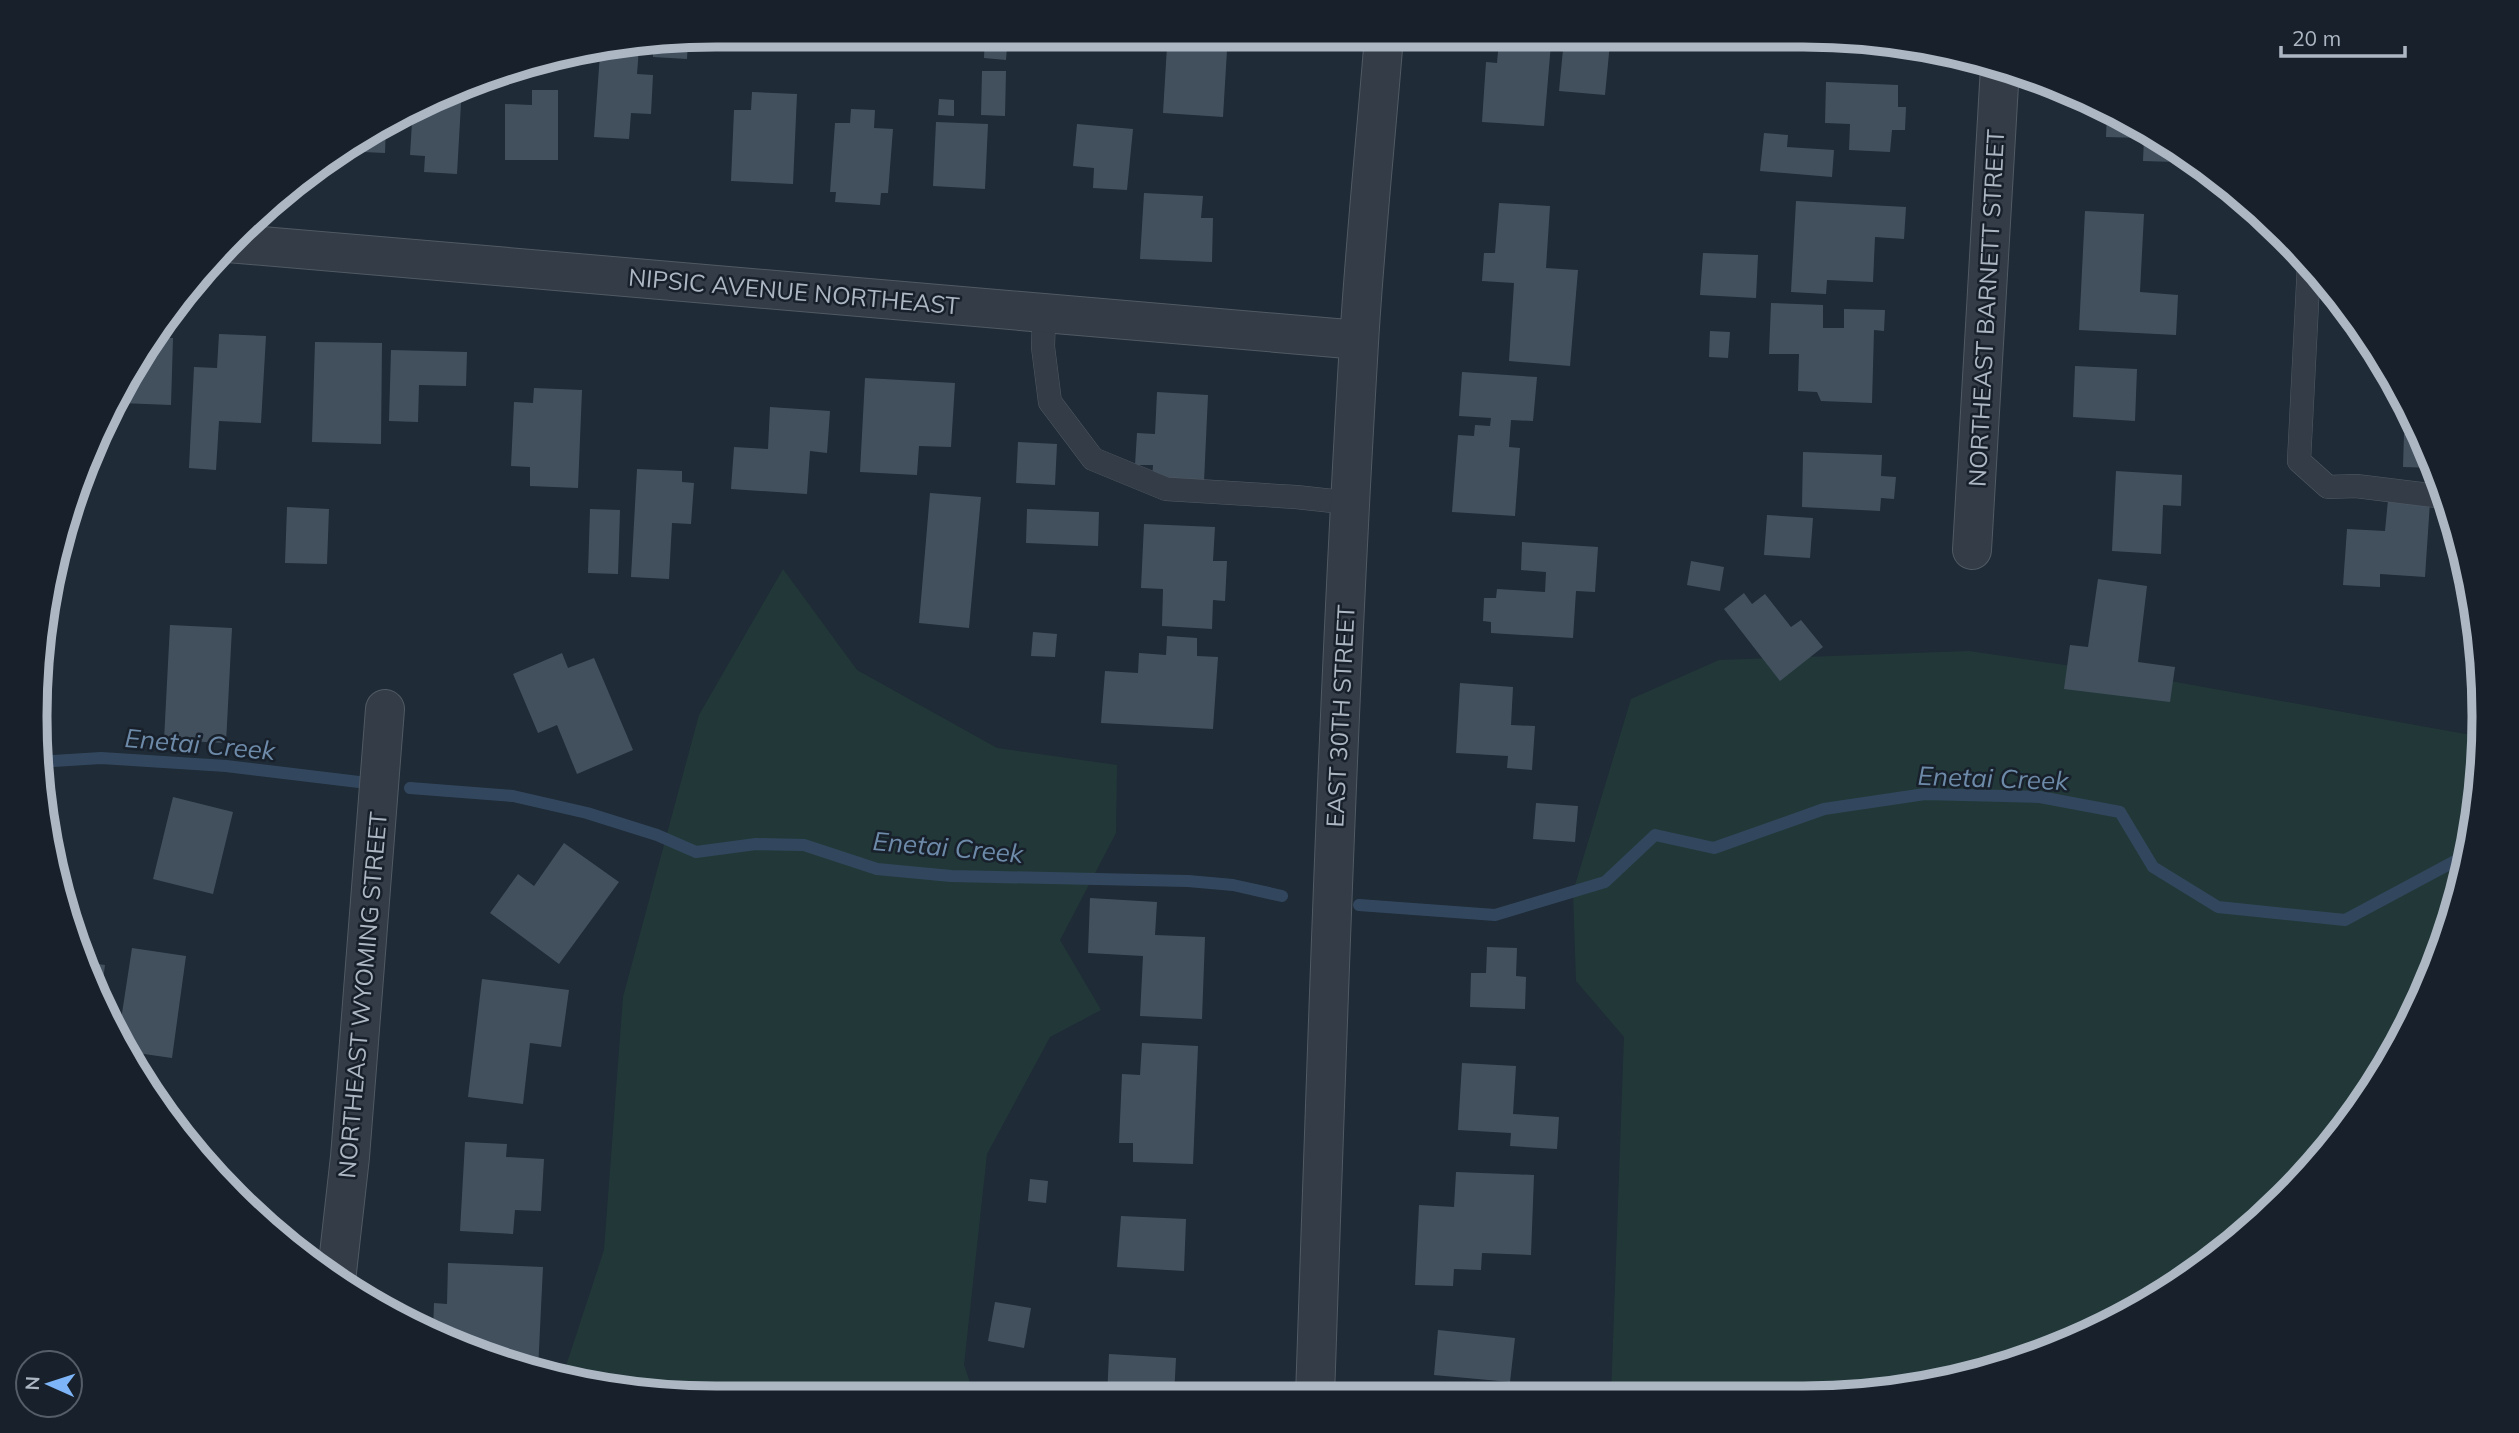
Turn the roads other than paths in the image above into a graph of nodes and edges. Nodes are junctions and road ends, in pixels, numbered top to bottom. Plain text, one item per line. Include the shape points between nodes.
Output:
1 (1383, 47) edge
2 (1999, 77) edge
3 (242, 244) edge
4 (2308, 278) edge
5 (1044, 313) junction
6 (1360, 340) junction
7 (2434, 496) edge
8 (1351, 503) junction
9 (1972, 550) dead end
10 (386, 709) dead end
11 (338, 1268) edge
12 (1315, 1386) edge

1 - 6 street, EAST 30TH STREET
2 - 9 street, NORTHEAST BARNETT STREET
3 - 5 street, NIPSIC AVENUE NORTHEAST
4 - 7 lane via 2299,461 2328,487
5 - 6 street, NIPSIC AVENUE NORTHEAST
5 - 8 lane via 1050,402 1093,459 1166,489
6 - 8 street, EAST 30TH STREET
8 - 12 street, EAST 30TH STREET
10 - 11 street, NORTHEAST WYOMING STREET

